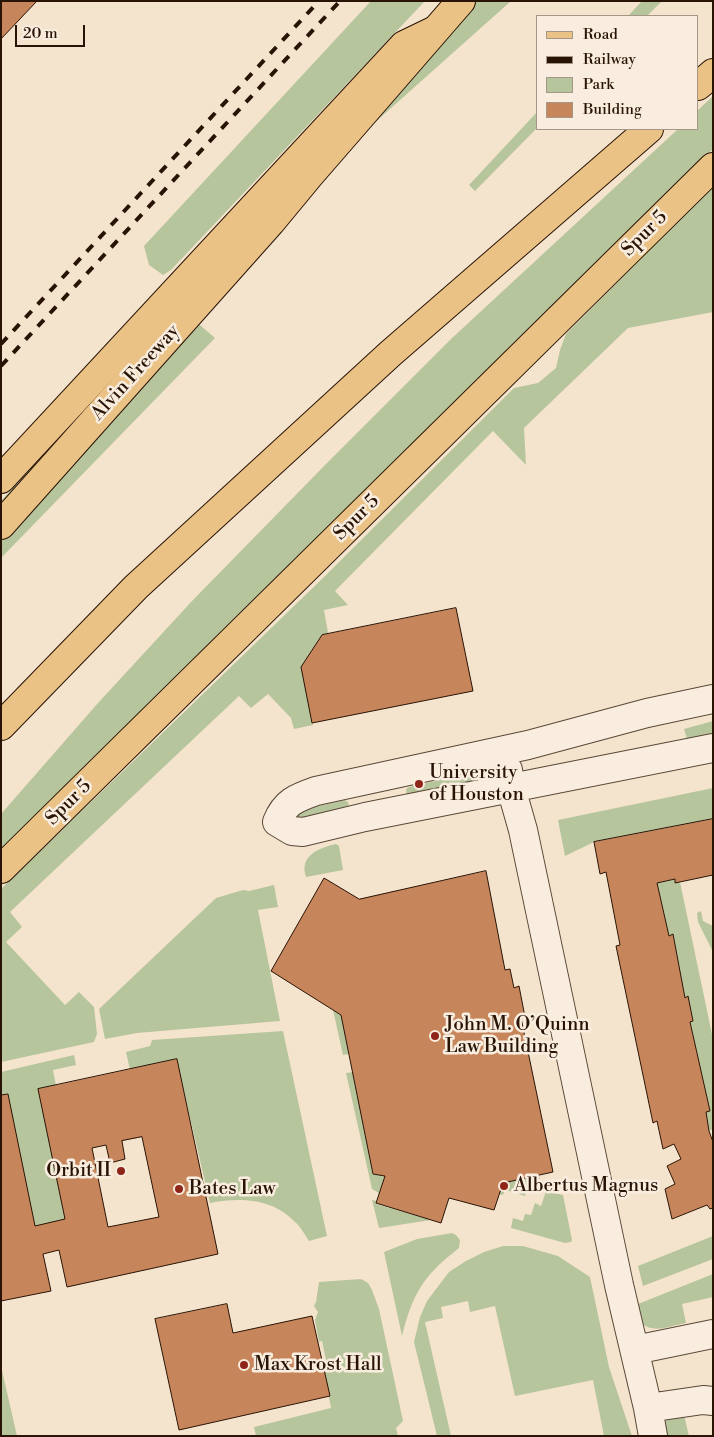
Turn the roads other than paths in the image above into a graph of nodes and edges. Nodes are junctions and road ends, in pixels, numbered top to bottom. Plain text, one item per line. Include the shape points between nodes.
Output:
1 (461, 1) edge
2 (433, 32) junction
3 (713, 73) edge
4 (699, 85) edge
5 (647, 130) edge
6 (713, 167) edge
7 (1, 479) edge
8 (1, 525) edge
9 (713, 700) edge
10 (1, 726) edge
11 (713, 748) edge
12 (504, 751) junction
13 (383, 777) junction
14 (511, 788) junction
15 (390, 812) junction
16 (1, 869) edge
17 (713, 1334) edge
18 (635, 1350) junction
19 (713, 1401) edge
20 (648, 1408) junction
21 (653, 1436) edge

1 - 2 main road
2 - 7 main road via 404,45
2 - 8 main road, Alvin Freeway via 271,222
3 - 4 main road
5 - 10 main road via 391,353 136,587
6 - 16 main road, Spur 5
9 - 12 street via 647,713
11 - 14 street
12 - 13 street
12 - 14 street
13 - 15 street
13 - 15 street via 302,796 288,804 277,822 292,831 303,832
14 - 15 street
14 - 18 street via 523,830
17 - 18 street
18 - 20 street
19 - 20 street
20 - 21 street

